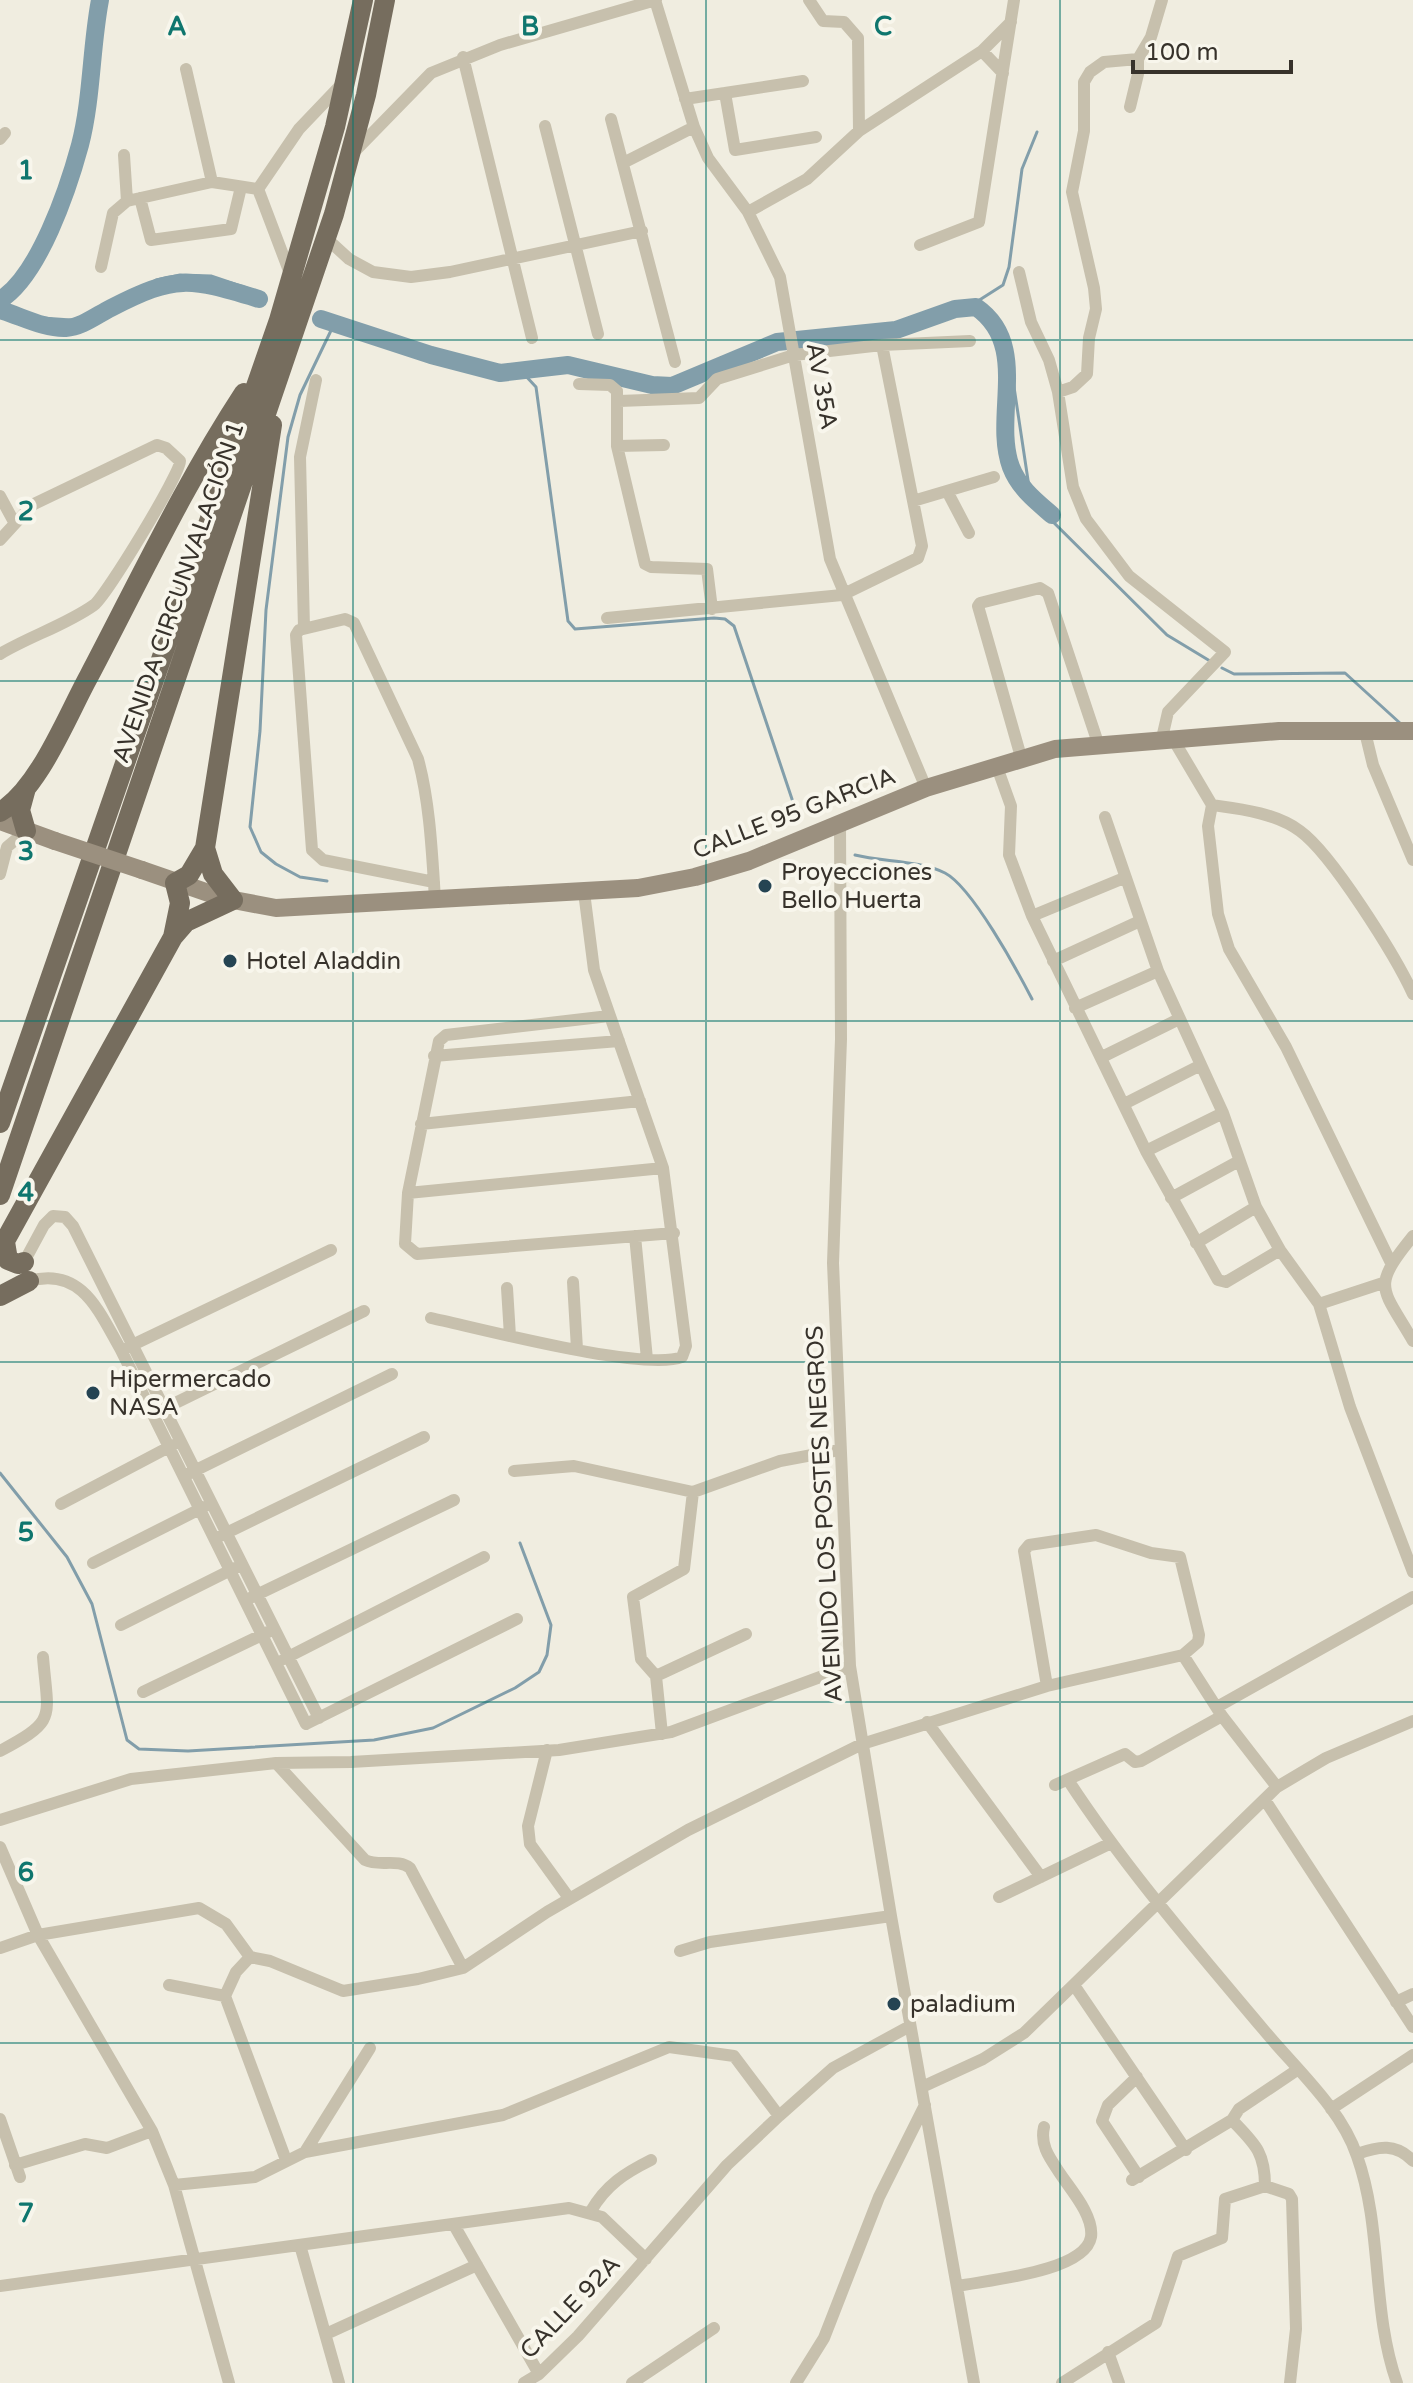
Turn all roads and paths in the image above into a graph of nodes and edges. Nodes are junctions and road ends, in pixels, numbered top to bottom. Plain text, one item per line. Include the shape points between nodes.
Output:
1 (363, 0) edge
2 (385, 0) edge
3 (656, 0) edge
4 (809, 0) edge
5 (1014, 0) edge
6 (1162, 0) edge
7 (1011, 22) junction
8 (982, 51) junction
9 (463, 57) junction
10 (1138, 59) junction
11 (186, 69) dead end
12 (1003, 73) junction
13 (346, 80) junction
14 (803, 81) dead end
15 (725, 93) junction
16 (685, 99) junction
17 (1130, 107) dead end
18 (611, 119) dead end
19 (545, 126) dead end
20 (694, 127) junction
21 (859, 131) junction
22 (816, 137) dead end
23 (124, 155) dead end
24 (347, 159) junction
25 (625, 162) junction
26 (212, 182) junction
27 (241, 187) junction
28 (258, 189) junction
29 (133, 199) junction
30 (748, 212) junction
31 (642, 231) junction
32 (326, 238) junction
33 (576, 245) junction
34 (920, 245) dead end
35 (514, 258) junction
36 (101, 267) dead end
37 (1019, 272) dead end
38 (292, 278) junction
39 (598, 334) dead end
40 (532, 338) dead end
41 (970, 341) dead end
42 (882, 345) junction
43 (793, 351) junction
44 (675, 362) dead end
45 (271, 370) junction
46 (316, 380) dead end
47 (579, 384) dead end
48 (1058, 392) junction
49 (619, 401) junction
50 (664, 445) dead end
51 (617, 446) junction
52 (994, 477) dead end
53 (947, 491) junction
54 (0, 496) edge
55 (913, 501) junction
56 (14, 522) junction
57 (969, 533) dead end
58 (0, 540) edge
59 (842, 595) junction
60 (712, 609) junction
61 (607, 618) dead end
62 (304, 628) junction
63 (0, 654) edge
64 (1365, 732) junction
65 (1408, 732) edge
66 (1168, 738) junction
67 (1098, 743) junction
68 (1021, 757) junction
69 (997, 767) junction
70 (26, 788) junction
71 (926, 788) junction
72 (1212, 805) junction
73 (0, 812) edge
74 (1105, 817) dead end
75 (0, 821) edge
76 (840, 824) junction
77 (26, 831) junction
78 (0, 843) edge
79 (205, 848) junction
80 (3, 857) junction
81 (1413, 860) edge
82 (0, 874) edge
83 (1124, 878) junction
84 (175, 883) junction
85 (434, 891) junction
86 (584, 892) junction
87 (233, 900) junction
88 (1032, 916) junction
89 (1140, 921) junction
90 (173, 937) junction
91 (1053, 961) junction
92 (1158, 971) junction
93 (1413, 994) edge
94 (1075, 1008) junction
95 (609, 1016) junction
96 (1177, 1020) junction
97 (619, 1041) junction
98 (434, 1056) junction
99 (1102, 1057) junction
100 (1201, 1065) junction
101 (640, 1101) junction
102 (1124, 1104) junction
103 (1223, 1113) junction
104 (0, 1123) edge
105 (421, 1124) junction
106 (1146, 1151) junction
107 (1239, 1161) junction
108 (663, 1168) junction
109 (408, 1193) junction
110 (0, 1195) edge
111 (1171, 1198) junction
112 (1256, 1207) junction
113 (674, 1233) junction
114 (635, 1236) junction
115 (1413, 1236) edge
116 (1196, 1243) junction
117 (2, 1246) edge
118 (331, 1250) dead end
119 (1280, 1250) junction
120 (1391, 1263) junction
121 (27, 1272) junction
122 (573, 1282) dead end
123 (1383, 1283) junction
124 (507, 1288) dead end
125 (0, 1296) edge
126 (1319, 1304) junction
127 (364, 1311) dead end
128 (431, 1318) dead end
129 (510, 1336) junction
130 (1413, 1341) edge
131 (126, 1348) junction
132 (577, 1349) junction
133 (647, 1359) junction
134 (392, 1374) dead end
135 (158, 1412) junction
136 (424, 1437) dead end
137 (174, 1444) junction
138 (839, 1450) junction
139 (514, 1471) dead end
140 (189, 1473) junction
141 (693, 1492) junction
142 (454, 1500) dead end
143 (61, 1504) dead end
144 (205, 1506) junction
145 (220, 1536) junction
146 (484, 1557) dead end
147 (93, 1563) dead end
148 (236, 1568) junction
149 (1413, 1572) edge
150 (1413, 1597) edge
151 (251, 1598) junction
152 (517, 1619) dead end
153 (121, 1625) dead end
154 (268, 1632) junction
155 (746, 1634) dead end
156 (1183, 1655) junction
157 (43, 1657) dead end
158 (282, 1660) junction
159 (850, 1666) junction
160 (656, 1676) junction
161 (1047, 1686) junction
162 (143, 1692) dead end
163 (298, 1692) junction
164 (1220, 1711) junction
165 (319, 1718) junction
166 (1413, 1721) edge
167 (927, 1722) junction
168 (662, 1734) junction
169 (862, 1744) junction
170 (547, 1750) junction
171 (0, 1751) edge
172 (276, 1763) junction
173 (1068, 1780) junction
174 (1055, 1785) dead end
175 (1277, 1787) junction
176 (1265, 1800) junction
177 (0, 1820) edge
178 (1109, 1844) junction
179 (0, 1847) edge
180 (1041, 1877) junction
181 (999, 1897) dead end
182 (569, 1898) junction
183 (1157, 1903) junction
184 (891, 1916) junction
185 (38, 1935) junction
186 (0, 1948) edge
187 (680, 1951) dead end
188 (250, 1957) junction
189 (463, 1968) junction
190 (169, 1985) dead end
191 (1074, 1985) junction
192 (1413, 1994) edge
193 (225, 1996) junction
194 (1396, 2002) junction
195 (910, 2026) junction
196 (1413, 2027) edge
197 (370, 2048) dead end
198 (1413, 2055) edge
199 (1297, 2070) junction
200 (1137, 2077) junction
201 (922, 2087) junction
202 (925, 2105) junction
203 (1331, 2109) junction
204 (779, 2116) junction
205 (0, 2119) edge
206 (1232, 2120) junction
207 (1044, 2127) dead end
208 (152, 2131) junction
209 (1186, 2150) junction
210 (305, 2152) junction
211 (1357, 2154) junction
212 (286, 2160) junction
213 (651, 2160) dead end
214 (1413, 2161) edge
215 (174, 2185) junction
216 (1265, 2186) junction
217 (591, 2211) junction
218 (454, 2225) junction
219 (300, 2245) junction
220 (193, 2259) junction
221 (646, 2259) junction
222 (477, 2265) junction
223 (0, 2286) edge
224 (958, 2286) junction
225 (714, 2328) dead end
226 (326, 2334) junction
227 (1108, 2352) junction
228 (539, 2374) junction
229 (229, 2383) edge
230 (339, 2383) edge
231 (524, 2383) edge
232 (632, 2383) edge
233 (796, 2383) edge
234 (974, 2383) edge
235 (1062, 2383) edge
236 (1119, 2383) edge
237 (1290, 2383) edge
238 (1397, 2383) edge

1 - 13 main road, AVENIDA CIRCUNVALACIÓN 1
2 - 24 main road, AVENIDA CIRCUNVALACIÓN 1
3 - 9 street
3 - 16 street, AV 35A
4 - 21 street via 823,21 844,22 858,38
5 - 7 street
6 - 10 street
7 - 8 street
7 - 12 street
8 - 12 street
8 - 21 street
9 - 24 street via 431,73
9 - 35 street
10 - 17 street
10 - 48 street via 1104,62 1084,82 1084,131 1072,200 1091,266 1095,316 1087,374
11 - 26 street
12 - 34 street via 979,222
13 - 28 street via 299,129
13 - 38 main road, AVENIDA CIRCUNVALACIÓN 1
14 - 15 street
15 - 16 street
15 - 22 street via 735,150
16 - 20 street, AV 35A
18 - 25 street
19 - 33 street
20 - 25 street
20 - 30 street, AV 35A via 708,158
21 - 30 street via 807,179
23 - 29 street
24 - 32 main road, AVENIDA CIRCUNVALACIÓN 1
25 - 31 street
26 - 27 street
26 - 29 street
27 - 28 street
27 - 29 street via 231,229 151,240
28 - 38 street
29 - 36 street via 113,213
30 - 43 street, AV 35A via 780,277
31 - 33 street
31 - 44 street
32 - 35 street via 373,272 411,277
32 - 45 main road, AVENIDA CIRCUNVALACIÓN 1
33 - 35 street
33 - 39 street
35 - 40 street
37 - 48 street via 1031,322
38 - 45 main road, AVENIDA CIRCUNVALACIÓN 1
41 - 42 street
42 - 43 street
42 - 55 street
43 - 49 street via 717,379 699,398
43 - 59 street, AV 35A via 830,559
45 - 70 main road via 206,451
45 - 79 main road
45 - 104 main road, AVENIDA CIRCUNVALACIÓN 1
45 - 110 main road, AVENIDA CIRCUNVALACIÓN 1
46 - 62 street via 300,457
47 - 49 street via 610,385
48 - 66 street via 1073,487 1092,530 1135,582 1225,652 1168,712
49 - 51 street
50 - 51 street
51 - 60 street via 645,564 707,569
52 - 53 street
53 - 55 street
53 - 57 street
54 - 56 street
55 - 59 street via 922,552 918,558
56 - 58 street
56 - 63 street via 32,505 157,445 180,461 100,600
59 - 60 street
59 - 71 street, AV 35A
60 - 61 street
62 - 85 street via 345,619 354,623 418,759
62 - 85 street via 296,635 312,850 323,860
64 - 65 street, CALLE 95 GARCIA
64 - 66 street, CALLE 95 GARCIA
64 - 81 street via 1373,765
66 - 67 street, CALLE 95 GARCIA
66 - 72 street
67 - 68 street, CALLE 95 GARCIA
67 - 68 street via 1048,593 1040,588 978,606
68 - 69 street, CALLE 95 GARCIA
69 - 71 street, CALLE 95 GARCIA
69 - 88 street via 1011,806 1009,855
70 - 73 main road
70 - 77 main road via 20,810
71 - 76 street, CALLE 95 GARCIA
72 - 93 street via 1266,815 1302,832 1350,890
72 - 120 street via 1208,826 1218,914 1229,949 1286,1047
74 - 83 street
75 - 77 street, CALLE 95 GARCIA
76 - 86 street, CALLE 95 GARCIA via 695,877
76 - 138 street, AVENIDO LOS POSTES NEGROS via 841,1064 833,1263
77 - 80 street
77 - 84 street, CALLE 95 GARCIA, bridge
78 - 80 street
79 - 84 main road via 200,864
79 - 87 main road via 213,874
80 - 82 street
83 - 88 street
83 - 89 street
84 - 87 street, CALLE 95 GARCIA
84 - 90 main road via 180,903
85 - 86 street, CALLE 95 GARCIA
85 - 87 street, CALLE 95 GARCIA via 276,908
86 - 95 street via 590,953
87 - 90 main road via 186,922
88 - 91 street
89 - 91 street
89 - 92 street
90 - 117 main road
91 - 94 street
92 - 94 street
92 - 96 street
94 - 99 street
95 - 97 street
95 - 98 street via 446,1035
96 - 99 street
96 - 100 street
97 - 98 street
97 - 101 street
98 - 105 street
99 - 102 street
100 - 102 street
100 - 103 street
101 - 105 street
101 - 108 street
102 - 106 street
103 - 106 street
103 - 107 street
105 - 109 street
106 - 111 street
107 - 111 street
107 - 112 street
108 - 109 street
108 - 113 street
109 - 114 street via 405,1244 417,1254
111 - 116 street
112 - 116 street
112 - 119 street
113 - 114 street
113 - 133 street via 686,1346 682,1357 672,1361
114 - 133 street
115 - 120 street
116 - 119 street via 1221,1283
117 - 121 main road via 8,1260
118 - 131 street
119 - 126 street
120 - 123 street
121 - 125 main road
121 - 131 street via 78,1285
121 - 131 street via 44,1225 53,1216 65,1217
122 - 132 street
123 - 126 street
123 - 130 street
124 - 129 street
126 - 149 street via 1350,1407
127 - 135 street
128 - 129 street
129 - 132 street
131 - 135 street
132 - 133 street
134 - 140 street
135 - 137 street
136 - 145 street
137 - 140 street
137 - 143 street
138 - 141 street via 780,1461
138 - 159 street, AVENIDO LOS POSTES NEGROS
139 - 141 street via 574,1466
140 - 144 street
141 - 160 street via 684,1569 633,1597 641,1659
142 - 151 street
144 - 145 street
144 - 147 street
145 - 148 street
146 - 158 street
148 - 151 street
148 - 153 street
150 - 164 street
151 - 154 street
152 - 165 street
154 - 158 street
154 - 162 street
155 - 160 street
156 - 161 street
156 - 161 street via 1199,1635 1180,1557 1096,1535 1029,1545 1024,1551
156 - 164 street
157 - 171 street via 46,1720 38,1731
158 - 163 street
159 - 168 street
159 - 169 street, AVENIDO LOS POSTES NEGROS
160 - 168 street
161 - 167 street
163 - 165 street
163 - 165 street via 306,1724
164 - 173 street via 1138,1763 1125,1754
164 - 175 street
166 - 175 street via 1326,1758
167 - 169 street
167 - 180 street
168 - 170 street
169 - 182 street via 688,1830
169 - 184 street, AVENIDO LOS POSTES NEGROS
170 - 172 street
170 - 182 street via 528,1826 530,1844
172 - 177 street via 131,1779
172 - 189 street via 365,1860 410,1868
173 - 174 street
173 - 178 street
175 - 176 street
176 - 183 street
176 - 194 street
178 - 180 street
178 - 183 street
179 - 185 street
180 - 181 street
182 - 189 street
183 - 191 street
183 - 199 street
184 - 187 street
184 - 195 street, AVENIDO LOS POSTES NEGROS
185 - 186 street
185 - 188 street via 199,1908 226,1924
185 - 208 street
188 - 189 street via 343,1991
188 - 193 street
190 - 193 street
191 - 200 street
191 - 201 street via 1024,2033
192 - 194 street
193 - 212 street
194 - 196 street
195 - 201 street, AVENIDO LOS POSTES NEGROS
195 - 204 street, CALLE 92A via 833,2068
197 - 210 street
198 - 203 street
199 - 203 street
199 - 206 street via 1239,2109
200 - 209 street
200 - 209 street via 1108,2105 1102,2121 1136,2179
201 - 202 street, AVENIDO LOS POSTES NEGROS
202 - 224 street, AVENIDO LOS POSTES NEGROS
202 - 233 street via 879,2197 824,2338
203 - 211 street
204 - 210 street via 734,2056 678,2046 503,2115
204 - 221 street, CALLE 92A via 727,2165
205 - 208 street via 18,2171 85,2144 107,2148
206 - 209 street
206 - 216 street via 1265,2161
207 - 224 street via 1046,2152 1089,2224 1087,2248 1056,2267
208 - 215 street
210 - 212 street
211 - 214 street via 1380,2145 1403,2150
211 - 238 street via 1371,2214 1386,2352
212 - 215 street via 255,2177
213 - 217 street via 621,2176 601,2193
215 - 220 street
216 - 227 street via 1225,2199 1222,2238 1180,2254 1156,2323
216 - 237 street via 1292,2199 1296,2329
217 - 218 street via 569,2208
217 - 221 street
218 - 219 street
218 - 222 street
219 - 220 street
219 - 226 street
220 - 223 street
220 - 229 street
221 - 228 street, CALLE 92A
222 - 226 street
222 - 228 street
224 - 234 street, AVENIDO LOS POSTES NEGROS
225 - 232 street
226 - 230 street
227 - 235 street
227 - 236 street
228 - 231 street, CALLE 92A

